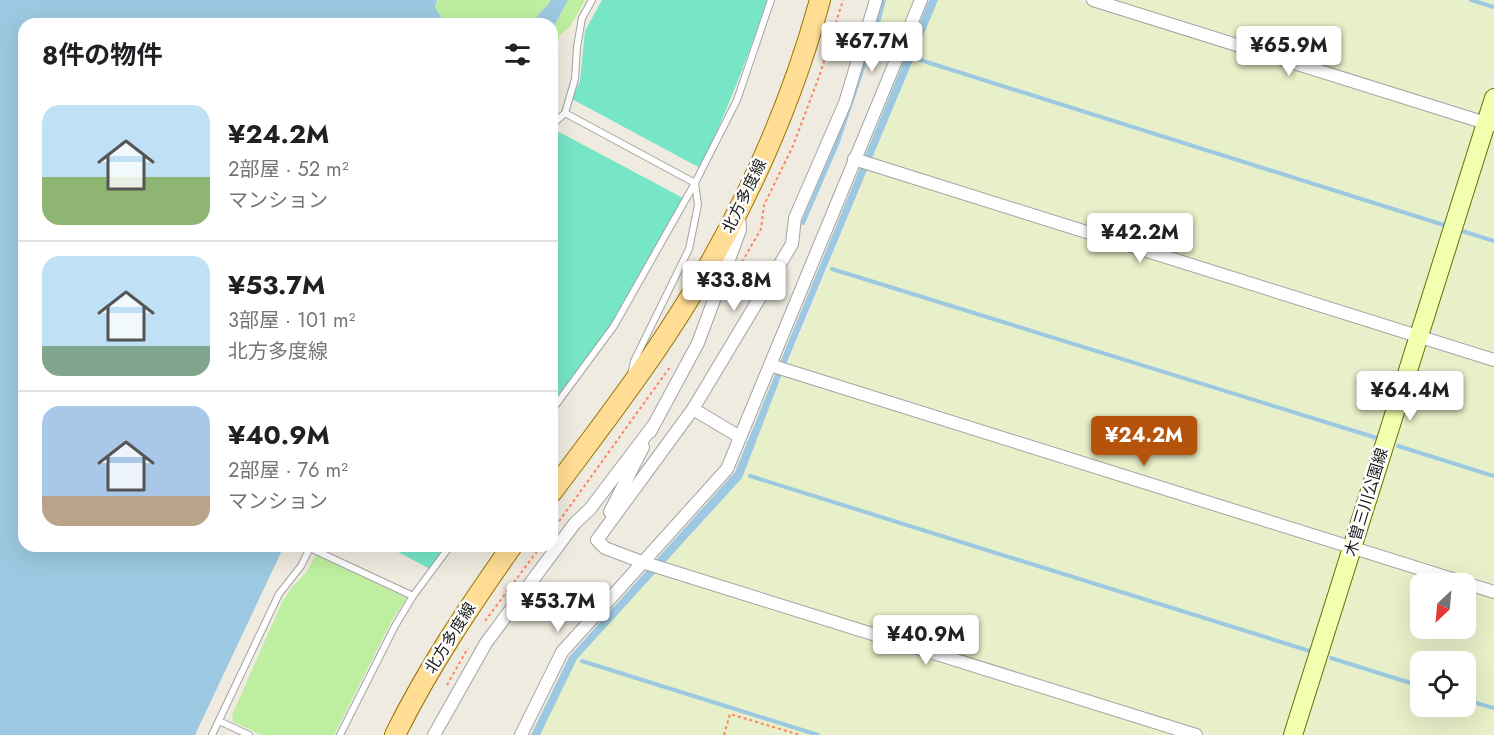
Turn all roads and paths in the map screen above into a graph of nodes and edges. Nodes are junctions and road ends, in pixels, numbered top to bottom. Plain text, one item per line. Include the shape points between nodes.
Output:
1 (592, 0) edge
2 (771, 0) edge
3 (820, 0) edge
4 (876, 0) edge
5 (921, 0) edge
6 (1093, 0) edge
7 (1494, 98) edge
8 (566, 112) junction
9 (558, 119) edge
10 (1490, 124) edge
11 (856, 159) junction
12 (695, 183) junction
13 (739, 209) junction
14 (1418, 336) junction
15 (1494, 360) edge
16 (777, 367) junction
17 (629, 390) junction
18 (558, 402) edge
19 (693, 409) junction
20 (653, 426) junction
21 (740, 437) junction
22 (558, 484) edge
23 (597, 540) junction
24 (558, 546) edge
25 (1352, 548) junction
26 (308, 552) edge
27 (321, 552) edge
28 (446, 552) edge
29 (508, 552) edge
30 (553, 552) edge
31 (646, 563) junction
32 (1494, 592) edge
33 (413, 596) junction
34 (219, 721) junction
35 (212, 735) edge
36 (249, 735) edge
37 (340, 735) edge
38 (395, 735) edge
39 (434, 735) edge
40 (521, 735) edge
41 (724, 735) edge
42 (800, 735) edge
43 (1196, 735) edge
44 (1293, 735) edge

1 - 8 lane via 582,18
2 - 12 lane via 737,100
3 - 13 main road, 北方多度線 via 791,92
4 - 19 street via 845,103 795,218 792,244
5 - 11 street
6 - 10 street
7 - 10 main road, 木曽三川公園線
8 - 9 lane
8 - 12 lane
10 - 14 main road, 木曽三川公園線
11 - 14 street
11 - 16 street
12 - 17 lane via 698,205 689,249 634,361
12 - 18 lane via 614,326
13 - 17 main road, 北方多度線 via 697,286
13 - 20 street via 740,230 698,343
14 - 15 street
14 - 25 main road, 木曽三川公園線
16 - 21 street
16 - 25 street
17 - 22 main road, 北方多度線
19 - 21 street
19 - 23 street
20 - 23 street
20 - 24 street
21 - 31 street via 727,469
23 - 31 street via 604,548
25 - 32 street
25 - 44 main road, 木曽三川公園線
26 - 34 lane via 279,594
27 - 33 lane
28 - 33 lane
29 - 38 main road, 北方多度線 via 465,612
30 - 39 street via 486,643
31 - 40 street via 562,652
31 - 43 street
33 - 37 lane
34 - 35 lane
34 - 36 lane
41 - 42 path via 730,714

